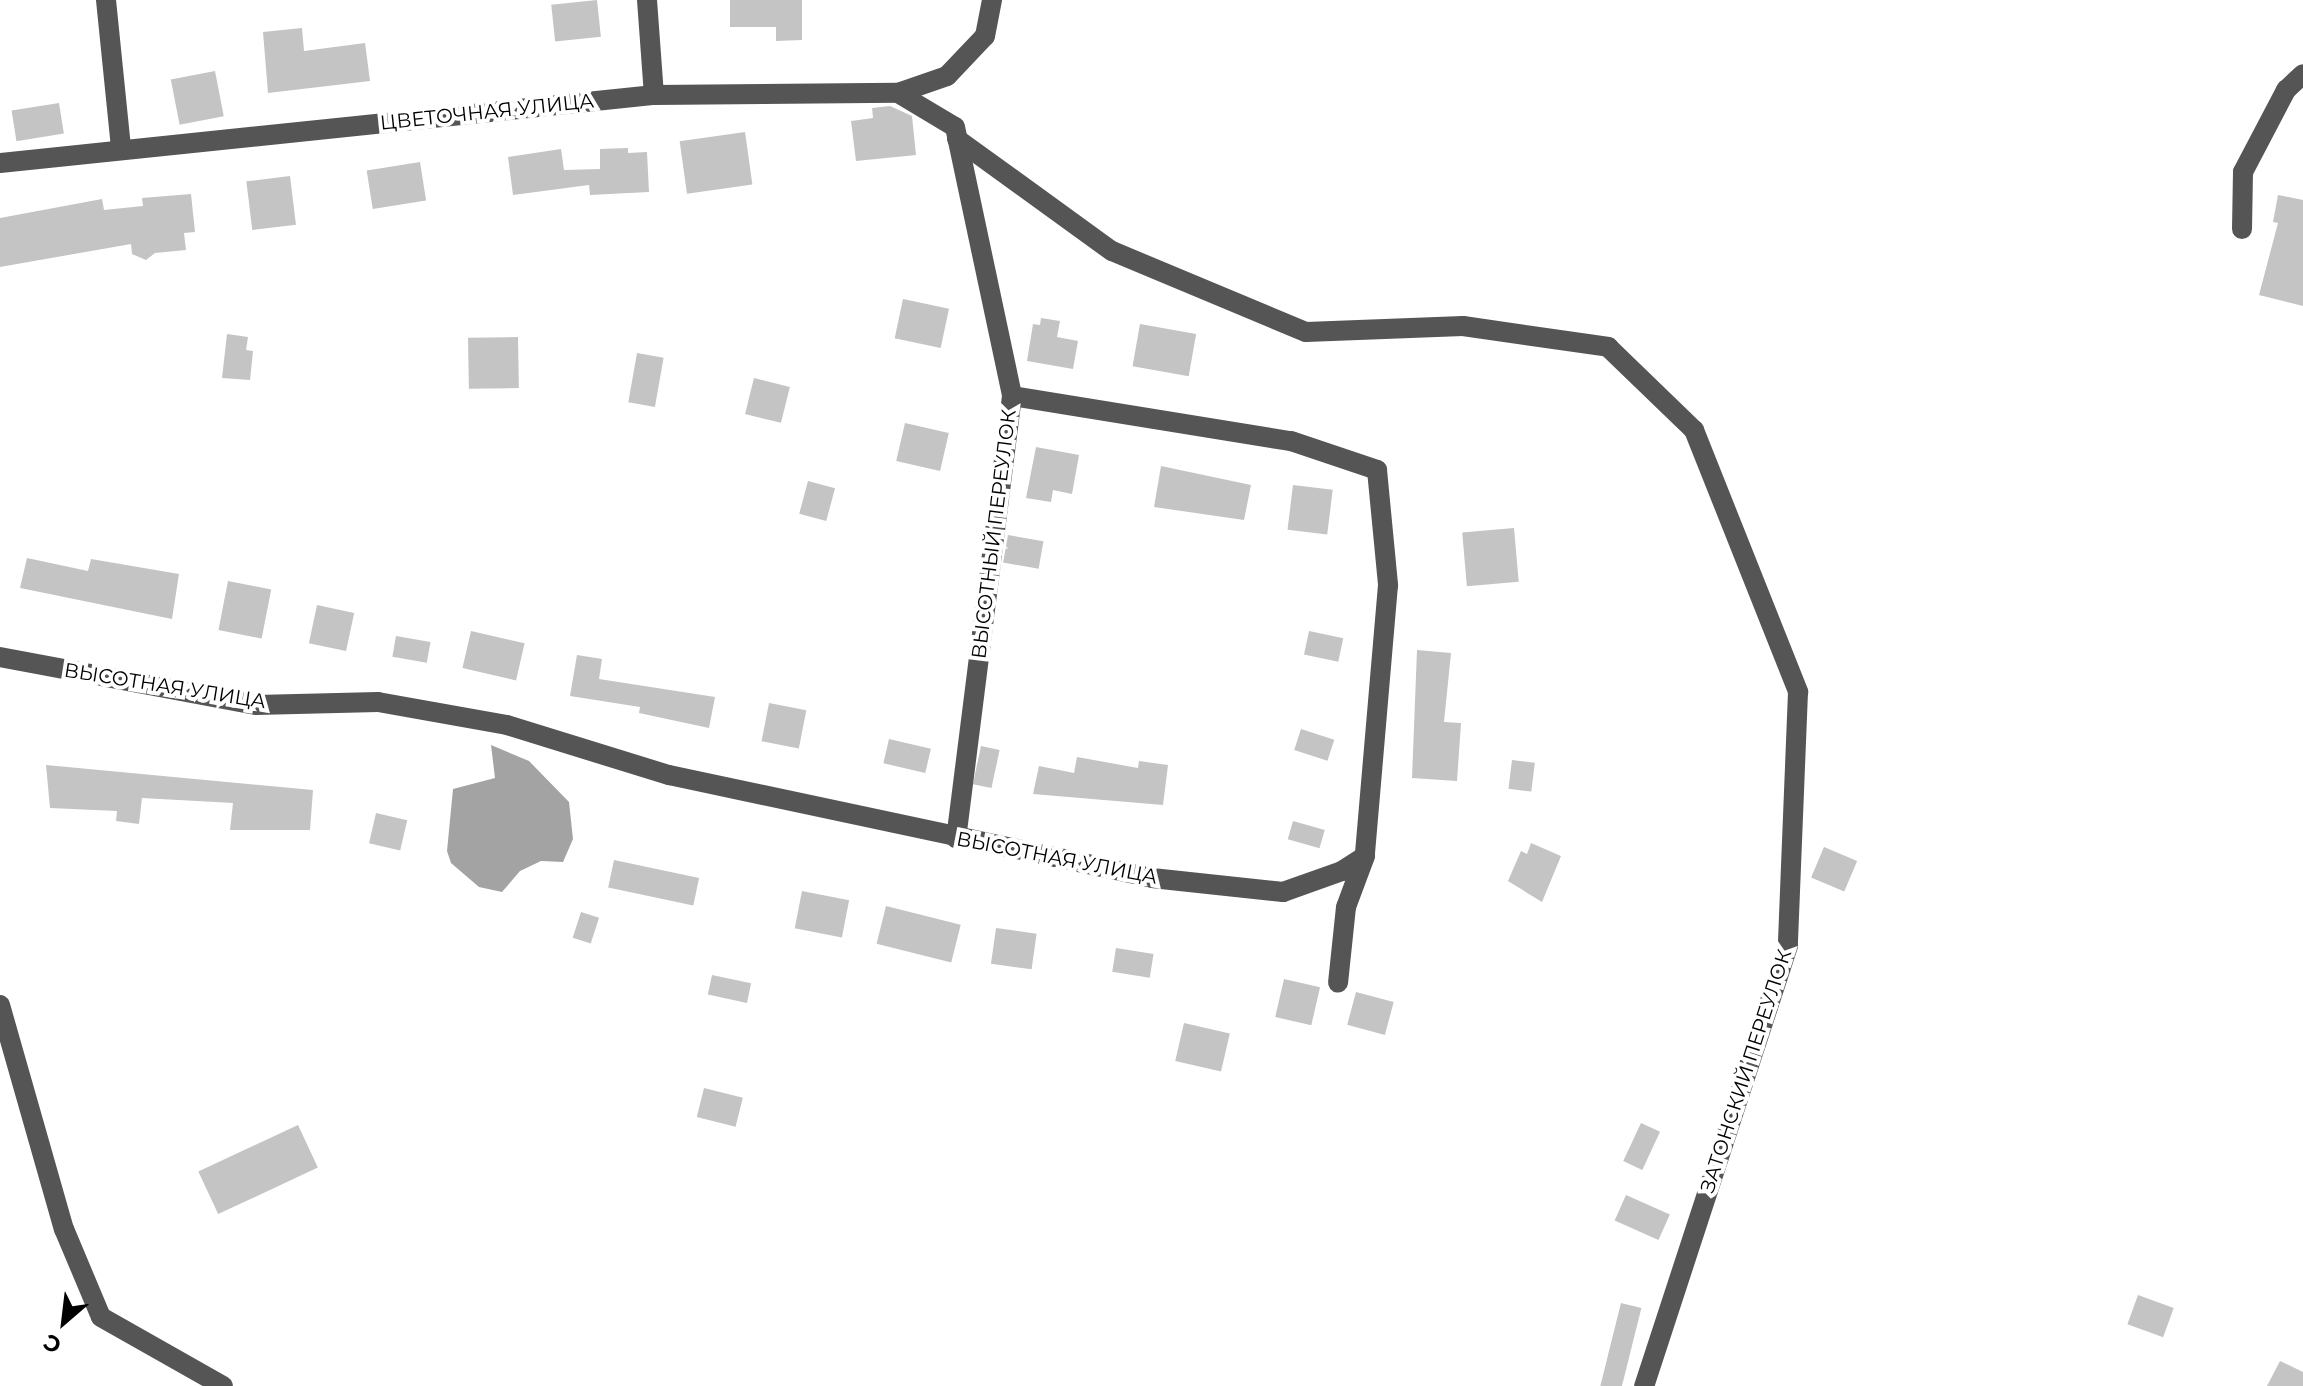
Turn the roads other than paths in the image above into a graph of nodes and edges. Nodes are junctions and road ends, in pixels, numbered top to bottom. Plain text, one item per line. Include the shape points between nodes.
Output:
1 (106, 0) edge
2 (647, 0) edge
3 (992, 0) edge
4 (2303, 74) edge
5 (898, 93) junction
6 (654, 95) junction
7 (957, 139) junction
8 (121, 148) junction
9 (0, 163) edge
10 (2242, 229) dead end
11 (1012, 396) junction
12 (0, 657) edge
13 (956, 838) junction
14 (1365, 856) junction
15 (1338, 983) dead end
16 (0, 1005) edge
17 (223, 1386) edge
18 (1644, 1386) edge

1 - 8 street
2 - 6 street
3 - 5 street via 985,36 947,76
4 - 10 street via 2286,90 2243,172
5 - 6 street, ЦВЕТОЧНАЯ УЛИЦА
5 - 7 street via 955,127
6 - 8 street, ЦВЕТОЧНАЯ УЛИЦА
7 - 11 street, ВЫСОТНЫЙ ПЕРЕУЛОК
7 - 18 street, ЗАТОНСКИЙ ПЕРЕУЛОК via 1112,251 1306,332 1463,326 1608,347 1694,430 1798,692 1788,946
8 - 9 street, ЦВЕТОЧНАЯ УЛИЦА
11 - 13 street, ВЫСОТНЫЙ ПЕРЕУЛОК
11 - 14 street via 1291,441 1377,470 1388,585
12 - 13 street, ВЫСОТНАЯ УЛИЦА via 256,705 378,702 507,725 669,775
13 - 14 street, ВЫСОТНАЯ УЛИЦА via 1152,878 1283,892 1342,871
14 - 15 street via 1346,907
16 - 17 street via 64,1229 101,1317

